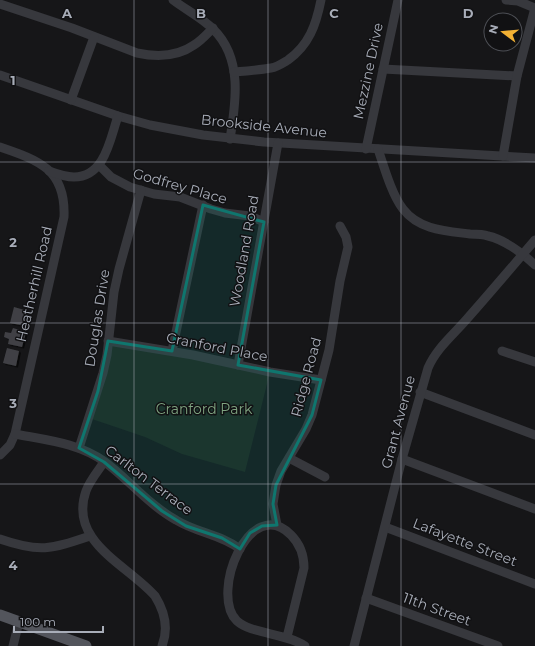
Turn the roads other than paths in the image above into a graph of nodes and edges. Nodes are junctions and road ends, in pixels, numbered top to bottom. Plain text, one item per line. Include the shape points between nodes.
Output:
1 (173, 0) edge
2 (321, 0) edge
3 (398, 0) edge
4 (506, 0) edge
5 (0, 5) edge
6 (535, 8) edge
7 (213, 28) junction
8 (94, 36) junction
9 (383, 69) junction
10 (234, 72) junction
11 (0, 75) edge
12 (517, 76) junction
13 (71, 100) junction
14 (118, 116) junction
15 (230, 139) junction
16 (278, 143) junction
17 (0, 147) edge
18 (366, 149) junction
19 (378, 149) junction
20 (503, 156) junction
21 (535, 158) edge
22 (99, 165) junction
23 (49, 171) junction
24 (141, 190) junction
25 (203, 205) junction
26 (264, 222) junction
27 (340, 226) dead end
28 (535, 240) edge
29 (523, 254) junction
30 (535, 265) edge
31 (108, 341) junction
32 (172, 351) junction
33 (502, 351) dead end
34 (535, 362) edge
35 (238, 365) junction
36 (321, 380) junction
37 (420, 392) junction
38 (15, 434) junction
39 (535, 435) edge
40 (79, 448) junction
41 (0, 455) edge
42 (288, 458) junction
43 (402, 459) junction
44 (104, 462) junction
45 (325, 477) dead end
46 (535, 510) edge
47 (277, 525) junction
48 (385, 527) junction
49 (90, 536) junction
50 (0, 539) edge
51 (240, 549) junction
52 (535, 584) edge
53 (366, 598) junction
54 (0, 615) edge
55 (19, 622) junction
56 (287, 637) junction
57 (64, 642) edge
58 (13, 646) edge
59 (86, 646) edge
60 (162, 646) edge
61 (305, 646) edge
62 (354, 646) edge
63 (498, 646) edge

1 - 7 street
2 - 10 street via 311,35 293,56 271,68
3 - 9 street, Mezzine Drive
4 - 6 street via 518,1
5 - 8 street
6 - 12 street
7 - 8 street via 194,45 165,55 136,53
7 - 10 street via 224,42
8 - 13 street
9 - 12 street
9 - 18 street, Mezzine Drive
10 - 15 street via 236,91
11 - 13 street, Brookside Avenue
12 - 20 street
13 - 14 street, Brookside Avenue
14 - 15 street, Brookside Avenue via 179,131
14 - 22 street
15 - 16 street, Brookside Avenue
16 - 18 street, Brookside Avenue
16 - 26 street, Woodland Road
17 - 23 street, Heatherhill Road via 34,159
18 - 19 street, Brookside Avenue
19 - 20 street, Brookside Avenue
19 - 29 street via 397,200 416,222 432,228 488,236
20 - 21 street, Brookside Avenue
22 - 23 street via 88,174 74,177
22 - 24 street, Godfrey Place via 120,183
23 - 38 street, Heatherhill Road via 60,188 64,217
24 - 25 street, Godfrey Place via 161,196 180,197
24 - 31 street, Douglas Drive via 118,270
25 - 26 street, Godfrey Place via 225,213 250,216
25 - 32 street
26 - 35 street, Woodland Road
27 - 36 street, Ridge Road via 348,247
28 - 29 street, Grant Avenue
29 - 30 street
29 - 37 street, Grant Avenue via 433,356
31 - 32 street, Cranford Place
31 - 40 street, Douglas Drive via 103,373
32 - 35 street, Cranford Place
33 - 34 street
35 - 36 street, Cranford Place
36 - 42 street, Ridge Road via 312,415
37 - 39 street
37 - 43 street, Grant Avenue
38 - 40 street, Carlton Terrace
38 - 41 street, Heatherhill Road via 10,445
40 - 44 street, Carlton Terrace
42 - 45 street
42 - 47 street, Ridge Road via 276,485 273,504
43 - 46 street
43 - 48 street, Grant Avenue
44 - 49 street via 90,482 84,500 84,517
44 - 51 street, Carlton Terrace via 175,520 222,538
47 - 51 street via 256,529 246,538
47 - 56 street via 296,540 304,561
48 - 52 street, Lafayette Street
48 - 53 street, Grant Avenue
49 - 50 street via 59,547 38,549 18,546
49 - 60 street via 109,556 156,596 165,620 165,638
51 - 56 street via 229,581 228,604 233,615 248,627
53 - 62 street, Grant Avenue
53 - 63 street, 11th Street
54 - 55 main road
55 - 57 main road
55 - 58 street
56 - 61 street
57 - 59 main road

